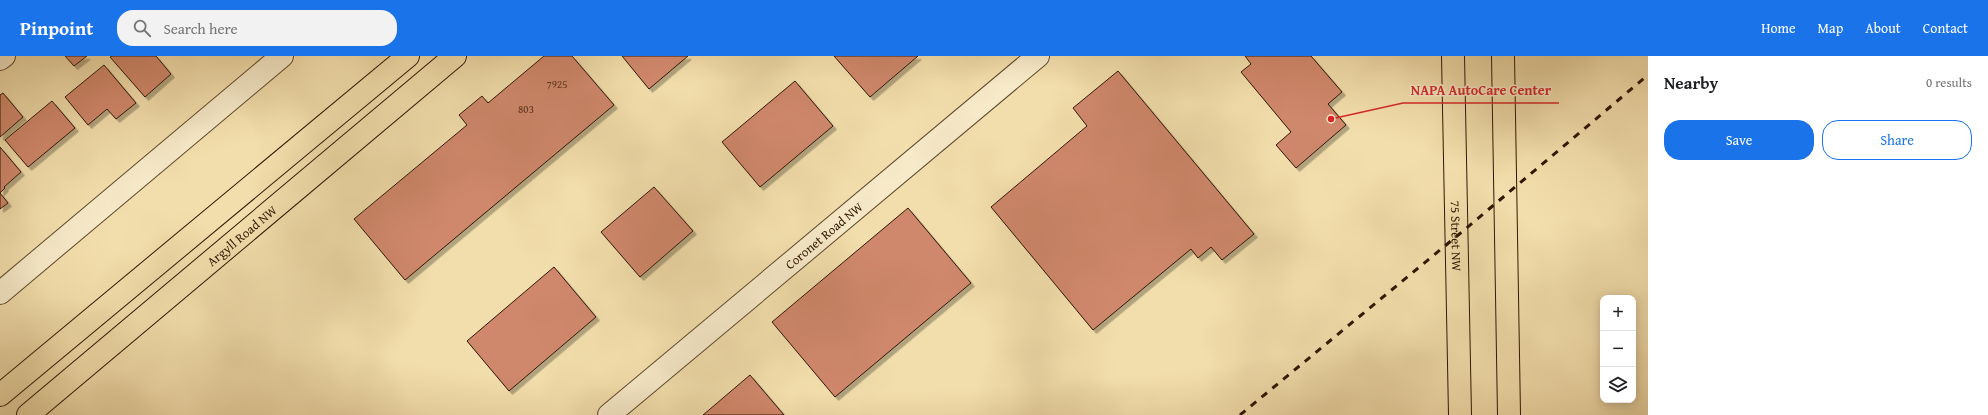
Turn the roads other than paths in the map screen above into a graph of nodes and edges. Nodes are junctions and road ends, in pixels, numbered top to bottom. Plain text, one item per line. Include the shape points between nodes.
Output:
1 (4, 56) edge
2 (282, 56) edge
3 (408, 56) edge
4 (455, 56) edge
5 (1038, 56) edge
6 (1453, 56) edge
7 (1503, 56) edge
8 (0, 59) edge
9 (0, 293) edge
10 (0, 395) edge
11 (28, 415) edge
12 (609, 415) edge
13 (1460, 415) edge
14 (1509, 415) edge

1 - 8 street
2 - 9 street
3 - 10 main road
4 - 11 main road, Argyll Road NW
5 - 12 street, Coronet Road NW
6 - 13 main road, 75 Street NW
7 - 14 main road

